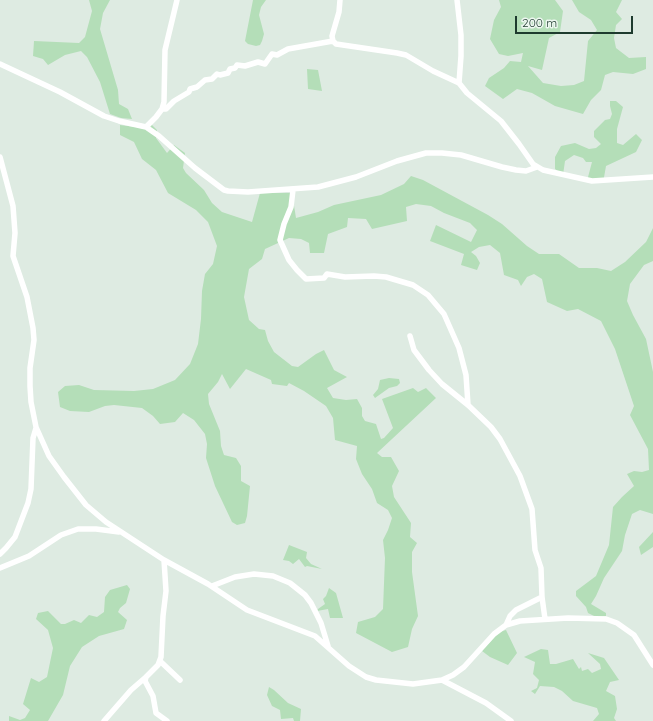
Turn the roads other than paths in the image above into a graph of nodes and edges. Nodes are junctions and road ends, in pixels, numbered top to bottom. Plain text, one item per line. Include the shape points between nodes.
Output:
1 (177, 0) edge
2 (340, 0) edge
3 (457, 0) edge
4 (333, 41) junction
5 (0, 64) edge
6 (459, 83) junction
7 (162, 109) junction
8 (146, 127) junction
9 (0, 157) edge
10 (1, 166) edge
11 (537, 167) junction
12 (653, 177) edge
13 (293, 190) junction
14 (410, 336) dead end
15 (468, 405) junction
16 (36, 427) junction
17 (121, 533) junction
18 (0, 554) edge
19 (164, 560) junction
20 (0, 568) edge
21 (212, 586) junction
22 (542, 597) junction
23 (545, 619) junction
24 (506, 625) junction
25 (329, 648) junction
26 (160, 661) junction
27 (653, 665) edge
28 (146, 677) junction
29 (180, 680) dead end
30 (442, 680) junction
31 (104, 721) edge
32 (167, 721) edge
33 (511, 721) edge

1 - 7 street via 164,61 165,94
2 - 4 street
3 - 6 street via 461,34
4 - 6 street via 336,44 406,56
4 - 7 street via 288,50 277,55 272,54 265,64 258,62 246,66 237,65 228,73 217,74 212,79 205,80 166,109
5 - 8 street via 104,116
6 - 11 street via 467,93 501,121
7 - 8 street
8 - 13 street via 224,190
9 - 10 street
10 - 16 street via 13,206 13,256 27,297 33,328 30,386
11 - 12 street via 592,181
11 - 13 street via 526,171 516,170 461,155 426,153 331,184
13 - 15 street via 291,207 280,240 289,260 297,270 306,279 324,278 327,274 345,277 386,277 413,285 428,295 444,314 459,348
14 - 15 street via 414,350 429,370
15 - 22 street via 500,439 529,499 535,550 541,568
16 - 17 street via 49,456 76,493 95,514
16 - 18 street via 28,503 15,537
17 - 19 street
17 - 20 street via 78,529 62,535 29,556
19 - 21 street
19 - 26 street via 166,591
21 - 25 street via 247,610 310,634
21 - 25 street via 235,576 254,574 273,576 290,583 311,602
22 - 23 street
22 - 24 street via 513,612
23 - 24 street
23 - 27 street via 606,619 617,623 634,635
24 - 30 street via 494,634 464,667
25 - 30 street via 349,666 372,679 408,684
26 - 28 street
26 - 29 street
28 - 31 street
28 - 32 street via 145,681 153,696 156,713
30 - 33 street via 486,703

